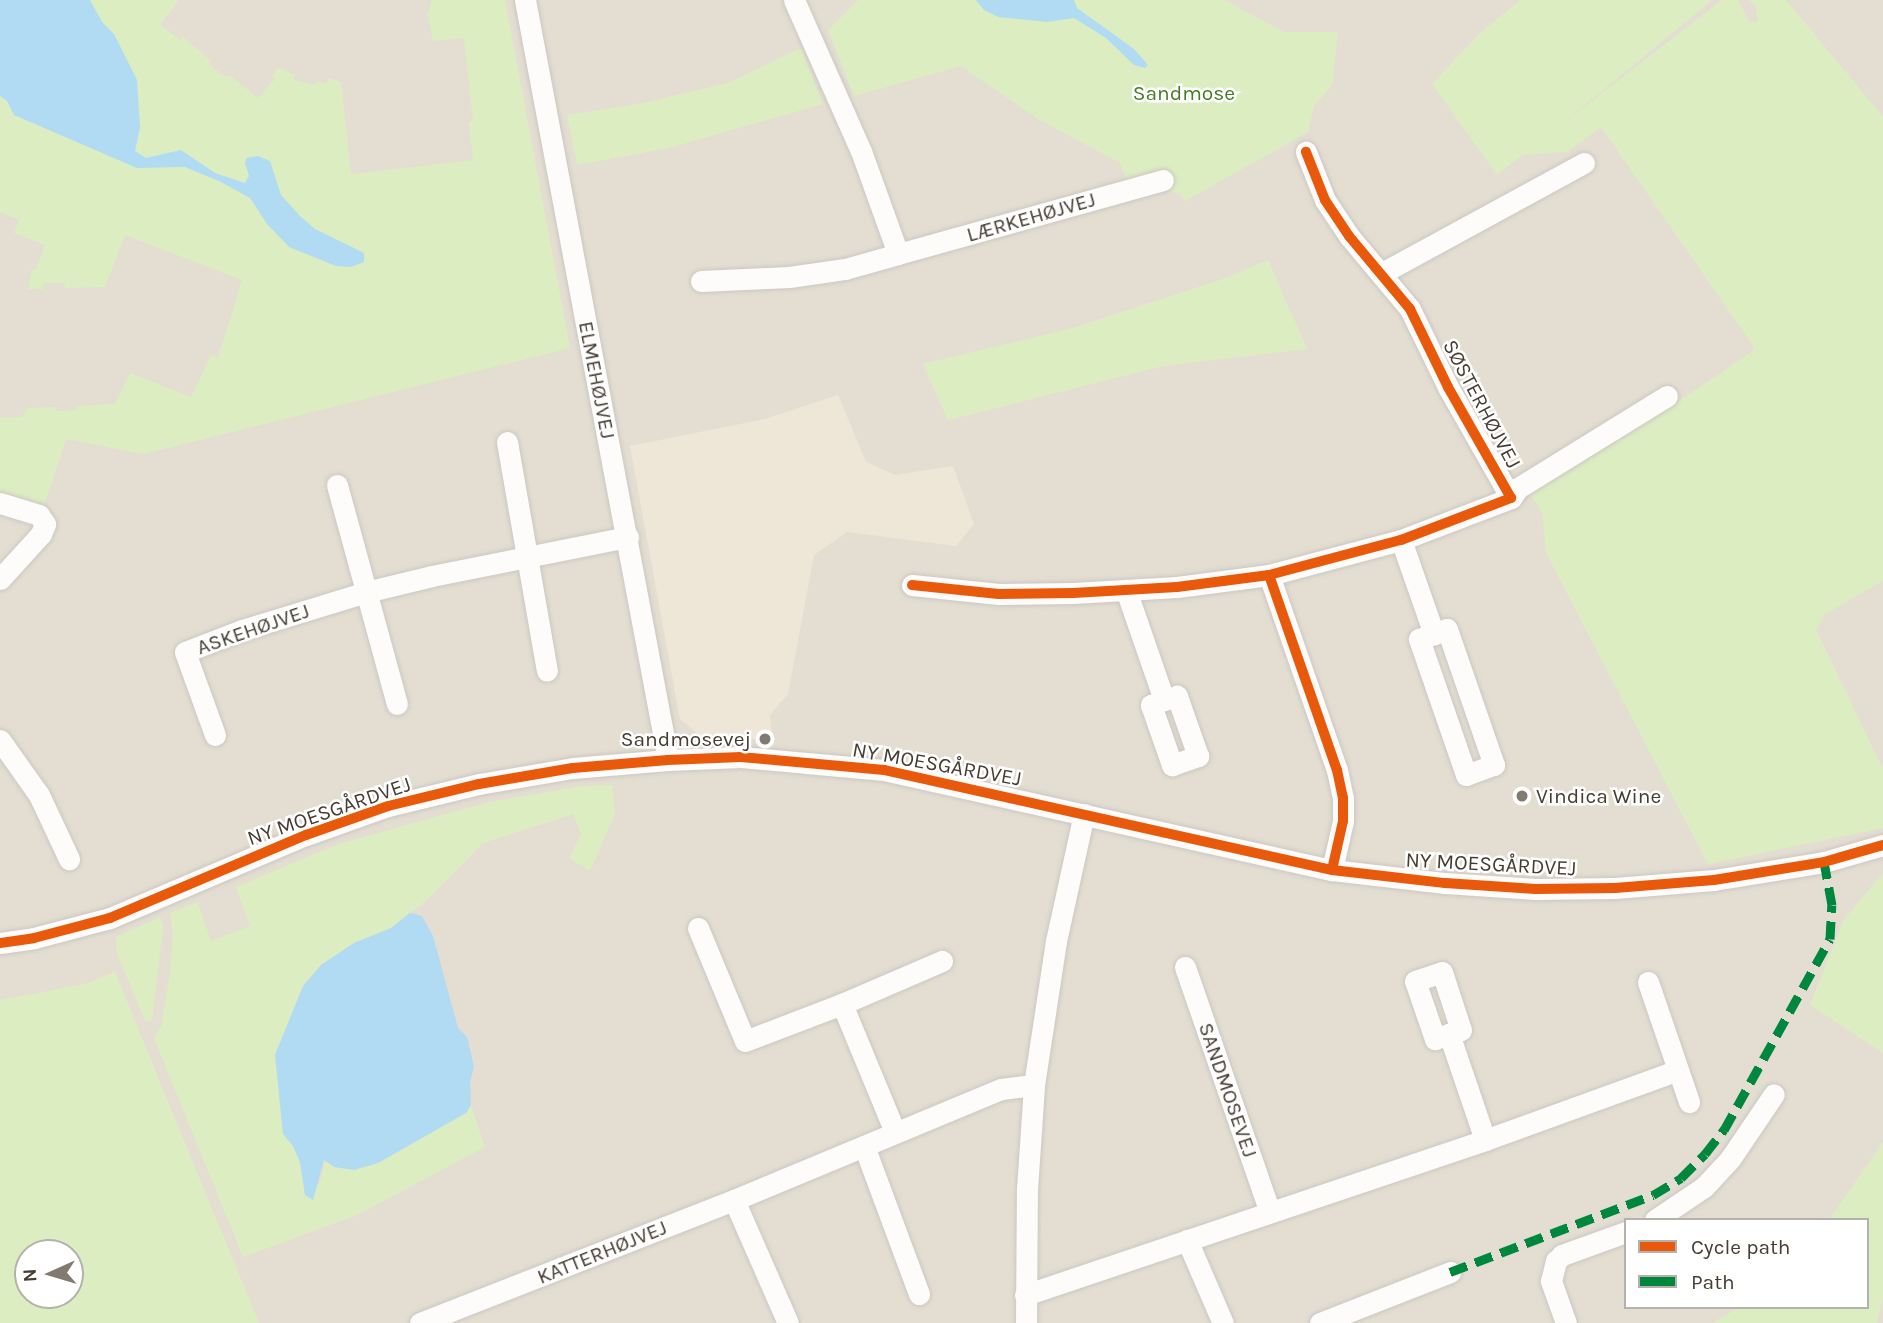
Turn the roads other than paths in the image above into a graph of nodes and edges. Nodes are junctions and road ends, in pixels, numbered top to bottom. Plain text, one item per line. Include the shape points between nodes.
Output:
1 (525, 0) edge
2 (794, 0) edge
3 (1306, 152) dead end
4 (1584, 163) dead end
5 (1163, 180) dead end
6 (898, 254) junction
7 (1382, 273) junction
8 (701, 281) dead end
9 (1667, 396) dead end
10 (506, 442) dead end
11 (337, 485) dead end
12 (1511, 498) junction
13 (0, 503) edge
14 (628, 537) junction
15 (1401, 540) junction
16 (527, 556) junction
17 (1269, 575) junction
18 (0, 579) edge
19 (912, 584) dead end
20 (1126, 590) junction
21 (366, 592) junction
22 (1434, 634) junction
23 (547, 671) dead end
24 (1164, 700) dead end
25 (397, 704) dead end
26 (215, 735) dead end
27 (0, 740) edge
28 (668, 760) junction
29 (1084, 814) junction
30 (1883, 845) edge
31 (69, 859) dead end
32 (1332, 870) junction
33 (698, 928) dead end
34 (0, 943) edge
35 (942, 961) dead end
36 (1185, 967) dead end
37 (1648, 982) dead end
38 (842, 1004) junction
39 (1449, 1034) dead end
40 (1678, 1070) junction
41 (1034, 1085) junction
42 (1774, 1094) dead end
43 (1689, 1102) dead end
44 (895, 1132) junction
45 (1485, 1140) junction
46 (864, 1146) junction
47 (734, 1200) junction
48 (1270, 1212) junction
49 (1657, 1218) edge
50 (1624, 1233) edge
51 (1187, 1240) junction
52 (1450, 1272) dead end
53 (919, 1294) dead end
54 (1026, 1294) junction
55 (475, 1314) edge
56 (420, 1323) edge
57 (788, 1323) edge
58 (1026, 1323) edge
59 (1223, 1323) edge
60 (1320, 1323) edge
61 (1566, 1323) edge

1 - 14 street, ELMEHØJVEJ
2 - 6 street via 861,151
3 - 7 street, SØSTERHØJVEJ via 1325,200
4 - 7 street
5 - 6 street, LÆRKEHØJVEJ
6 - 8 street, LÆRKEHØJVEJ via 800,276
7 - 12 street, SØSTERHØJVEJ via 1410,309
9 - 12 street, SØSTERHØJVEJ via 1518,488
10 - 16 street
11 - 21 street
12 - 15 street, SØSTERHØJVEJ
13 - 18 street via 39,515 46,524
14 - 16 street, ASKEHØJVEJ
14 - 28 street, ELMEHØJVEJ
15 - 17 street, SØSTERHØJVEJ
15 - 22 street
16 - 21 street, ASKEHØJVEJ
16 - 23 street
17 - 20 street, SØSTERHØJVEJ
17 - 32 street via 1338,770 1343,821
19 - 20 street, SØSTERHØJVEJ via 999,594
20 - 24 street
21 - 25 street
21 - 26 street, ASKEHØJVEJ via 184,652
22 - 22 street via 1419,639 1466,775 1494,765 1447,629
27 - 31 street via 38,795
28 - 29 street, NY MOESGÅRDVEJ via 741,757 882,770
28 - 34 street, NY MOESGÅRDVEJ via 573,768 388,806 306,835 110,918
29 - 32 street, NY MOESGÅRDVEJ
29 - 41 street via 1056,941
30 - 32 street, NY MOESGÅRDVEJ via 1824,862 1748,875 1615,888 1510,887
33 - 38 street via 745,1041
35 - 38 street
36 - 48 street, SANDMOSEVEJ
37 - 40 street
38 - 44 street
39 - 45 street
40 - 43 street
40 - 45 street
41 - 44 street, KATTERHØJVEJ via 1001,1089
41 - 54 street
42 - 49 street via 1730,1159 1704,1187
44 - 46 street, KATTERHØJVEJ
45 - 48 street
46 - 47 street, KATTERHØJVEJ
46 - 53 street
47 - 55 street, KATTERHØJVEJ
47 - 57 street
48 - 51 street
50 - 61 street via 1556,1261 1551,1281
51 - 54 street
51 - 59 street
52 - 60 street
54 - 58 street
55 - 56 street, KATTERHØJVEJ

